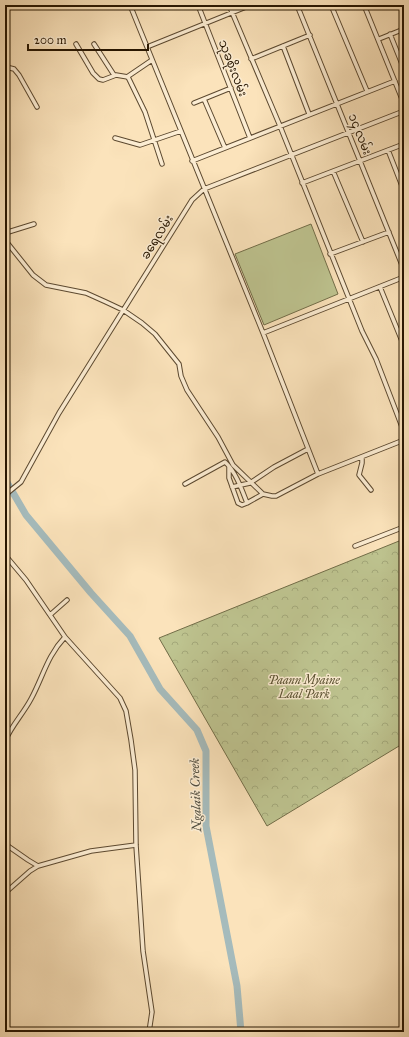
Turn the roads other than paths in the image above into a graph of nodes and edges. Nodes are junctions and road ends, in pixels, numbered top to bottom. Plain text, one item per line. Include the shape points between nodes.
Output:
1 (130, 5) edge
2 (198, 5) edge
3 (229, 5) edge
4 (251, 5) edge
5 (297, 5) edge
6 (331, 5) edge
7 (364, 5) edge
8 (232, 13) junction
9 (205, 24) junction
10 (404, 29) edge
11 (390, 34) junction
12 (310, 35) junction
13 (379, 39) junction
14 (76, 44) dead end
15 (94, 44) dead end
16 (283, 46) junction
17 (147, 47) junction
18 (251, 59) junction
19 (152, 60) junction
20 (404, 69) edge
21 (5, 70) edge
22 (114, 75) junction
23 (127, 77) junction
24 (395, 81) junction
25 (231, 88) junction
26 (367, 92) junction
27 (204, 99) junction
28 (194, 103) dead end
29 (338, 103) junction
30 (404, 104) edge
31 (37, 107) dead end
32 (404, 111) edge
33 (310, 114) junction
34 (280, 126) junction
35 (180, 131) junction
36 (349, 132) junction
37 (115, 138) dead end
38 (250, 138) junction
39 (154, 140) junction
40 (404, 144) edge
41 (225, 148) junction
42 (388, 150) junction
43 (291, 155) junction
44 (192, 161) junction
45 (360, 161) junction
46 (162, 164) dead end
47 (333, 171) junction
48 (302, 183) junction
49 (204, 190) junction
50 (404, 191) edge
51 (34, 224) dead end
52 (389, 232) junction
53 (5, 233) edge
54 (5, 240) edge
55 (362, 242) junction
56 (330, 254) junction
57 (404, 270) edge
58 (404, 277) edge
59 (380, 287) junction
60 (349, 299) junction
61 (123, 310) junction
62 (262, 333) junction
63 (404, 346) edge
64 (404, 432) edge
65 (404, 440) edge
66 (308, 449) junction
67 (362, 457) junction
68 (231, 466) junction
69 (318, 474) junction
70 (250, 483) junction
71 (185, 484) dead end
72 (240, 486) junction
73 (232, 487) junction
74 (371, 490) dead end
75 (6, 494) edge
76 (263, 494) junction
77 (247, 503) junction
78 (404, 527) edge
79 (355, 546) dead end
80 (5, 555) edge
81 (68, 600) dead end
82 (50, 615) junction
83 (65, 637) junction
84 (5, 741) edge
85 (5, 844) edge
86 (136, 844) junction
87 (38, 866) junction
88 (5, 893) edge
89 (149, 1032) edge

1 - 17 street
2 - 9 street, သုခစိုးလမ်း
3 - 8 street
4 - 8 street
5 - 12 street, ၁၄ လမ်း
6 - 26 street
7 - 13 street
8 - 9 street
8 - 18 street
9 - 17 street
9 - 25 street, သုခစိုးလမ်း
10 - 11 street
11 - 13 street
11 - 20 street
12 - 16 street
12 - 29 street, ၁၄ လမ်း
13 - 24 street
14 - 22 street via 98,78 103,80
15 - 22 street
16 - 18 street
16 - 33 street
17 - 19 street
18 - 34 street
19 - 23 street
19 - 35 street
21 - 31 street via 10,68 16,72
22 - 23 street
23 - 39 street via 145,112
24 - 26 street
24 - 30 street
25 - 27 street
25 - 38 street, သုခစိုးလမ်း
26 - 29 street
27 - 28 street
27 - 41 street
29 - 33 street
29 - 36 street, ၁၄ လမ်း
32 - 36 street, ခရေလမ်း
33 - 34 street
34 - 38 street
34 - 43 street
35 - 39 street
35 - 44 street
36 - 43 street, ခရေလမ်း
36 - 45 street, ၁၄ လမ်း
37 - 39 street via 140,145
38 - 41 street
39 - 46 street
40 - 42 street
41 - 44 street
42 - 45 street
42 - 50 street
43 - 48 street
43 - 49 street, ခရေလမ်း
44 - 49 street
45 - 47 street
45 - 52 street, ၁၄ လမ်း
47 - 48 street
47 - 55 street
48 - 56 street
49 - 61 street, ခရေလမ်း via 192,200
49 - 62 street
51 - 53 street
52 - 55 street
52 - 57 street, ၁၄ လမ်း
54 - 61 street via 33,275 46,285 86,293
55 - 56 street
56 - 60 street
58 - 59 street
59 - 60 street
59 - 63 street
60 - 62 street
60 - 64 street via 376,359
61 - 68 street via 155,334 179,364 187,390 218,437
61 - 75 street, ခရေလမ်း via 59,413 21,482
62 - 66 street
65 - 67 street
66 - 69 street
66 - 70 street
67 - 69 street
67 - 74 street via 359,475
68 - 70 street
68 - 71 street via 223,462
68 - 72 street
68 - 73 street via 229,478
69 - 76 street via 276,496
70 - 72 street
70 - 76 street
72 - 73 street
72 - 77 street
73 - 77 street via 238,503
76 - 77 street
78 - 79 street
80 - 82 street
81 - 82 street
82 - 83 street
83 - 84 street via 48,659 32,699 13,724
83 - 86 street via 120,698 126,711 135,770
85 - 87 street
86 - 87 street via 91,851
86 - 89 street via 143,951 152,1012
87 - 88 street

